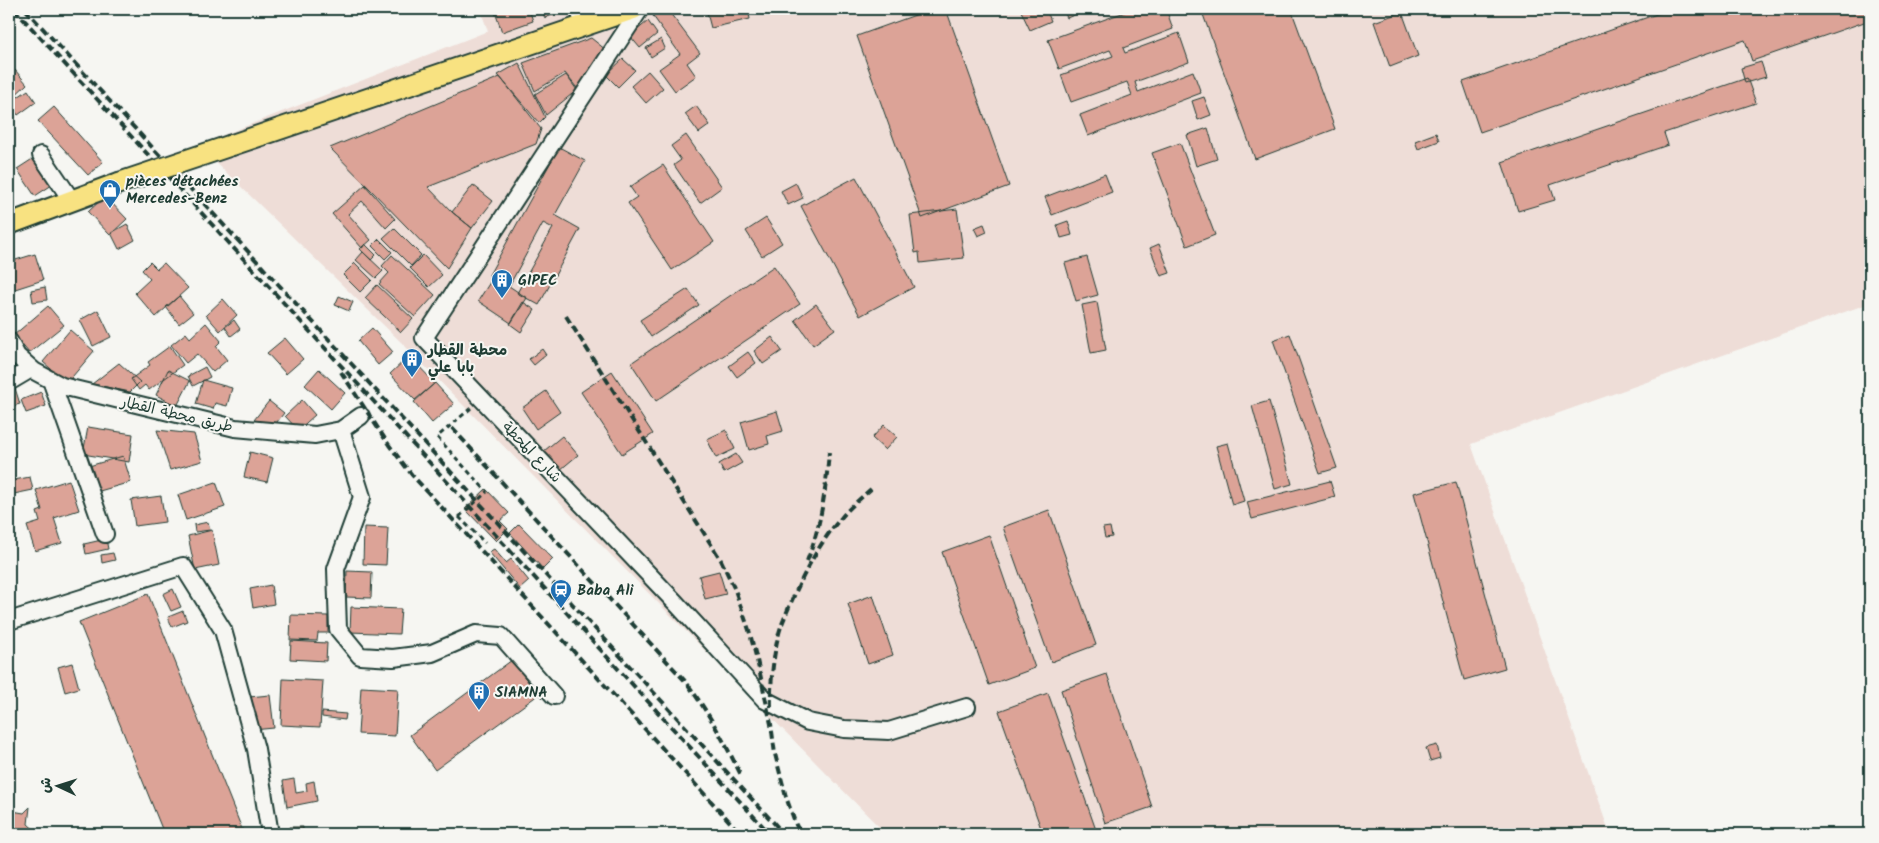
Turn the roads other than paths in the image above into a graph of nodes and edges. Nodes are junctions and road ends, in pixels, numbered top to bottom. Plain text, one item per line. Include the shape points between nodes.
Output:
1 (633, 9) edge
2 (640, 9) edge
3 (581, 17) edge
4 (41, 155) dead end
5 (72, 200) junction
6 (9, 224) edge
7 (9, 341) edge
8 (31, 369) junction
9 (51, 380) junction
10 (9, 382) edge
11 (361, 416) dead end
12 (341, 430) junction
13 (106, 534) dead end
14 (9, 621) edge
15 (554, 696) dead end
16 (967, 707) dead end
17 (270, 834) edge

1 - 3 main road
2 - 16 street, شارع المحطة via 424,338 765,700 808,722 844,729 890,731
3 - 5 main road, bridge
4 - 5 street
5 - 6 main road
7 - 8 street, طريق محطة القطار via 17,356
8 - 9 street, طريق محطة القطار
8 - 10 street
9 - 12 street, طريق محطة القطار via 62,386 235,428 315,435
9 - 13 street
11 - 12 street, طريق محطة القطار
12 - 15 street via 362,497 336,569 338,629 360,656 393,658 432,653 476,634 501,636
14 - 17 street via 183,566 222,630 256,749

